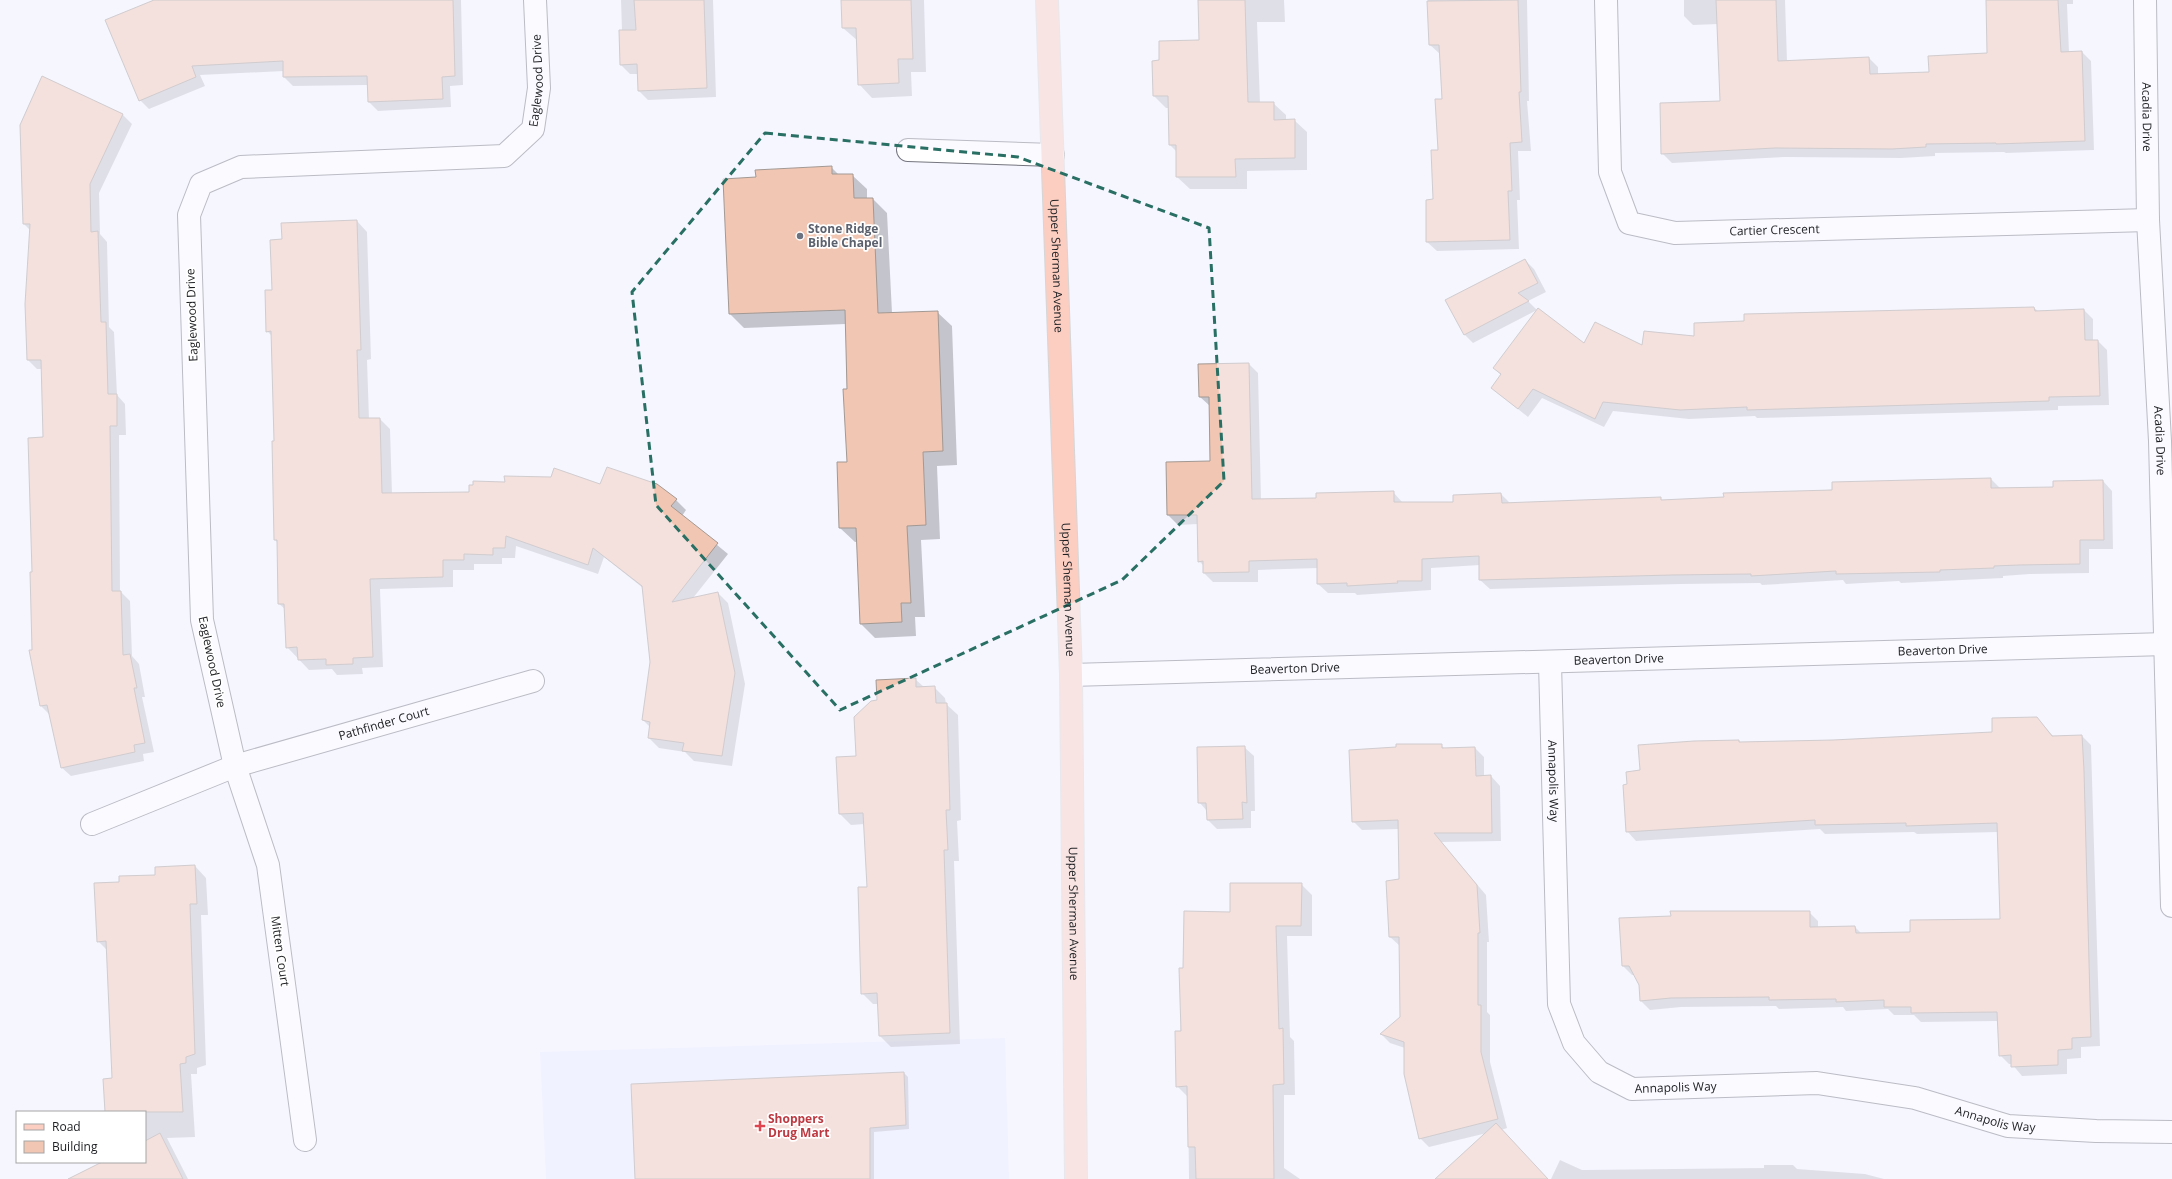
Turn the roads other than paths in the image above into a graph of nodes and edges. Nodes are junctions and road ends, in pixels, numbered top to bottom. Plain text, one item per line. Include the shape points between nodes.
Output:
1 (536, 0) edge
2 (1047, 0) edge
3 (1606, 0) edge
4 (2145, 0) edge
5 (908, 150) dead end
6 (1053, 156) junction
7 (2148, 220) junction
8 (2166, 441) edge
9 (2166, 644) junction
10 (1550, 663) junction
11 (1072, 675) junction
12 (533, 680) dead end
13 (235, 766) junction
14 (92, 824) dead end
15 (2172, 906) edge
16 (2172, 1132) edge
17 (305, 1140) dead end
18 (1076, 1179) edge

1 - 13 street, Eaglewood Drive via 539,88 533,129 504,156 241,167 201,184 189,215 202,620
2 - 6 main road, Upper Sherman Avenue
3 - 7 street, Cartier Crescent via 1610,172 1629,223 1675,233
4 - 7 street, Acadia Drive
5 - 6 street
6 - 11 main road, Upper Sherman Avenue
7 - 8 street, Acadia Drive
8 - 9 street, Acadia Drive
9 - 10 street, Beaverton Drive
9 - 15 street, Acadia Drive
10 - 11 street, Beaverton Drive
10 - 16 street, Annapolis Way via 1559,1004 1574,1043 1599,1072 1632,1089 1817,1083 1915,1098 2008,1126
11 - 18 main road, Upper Sherman Avenue
12 - 13 street, Pathfinder Court
13 - 14 street
13 - 17 street, Mitten Court via 268,865

